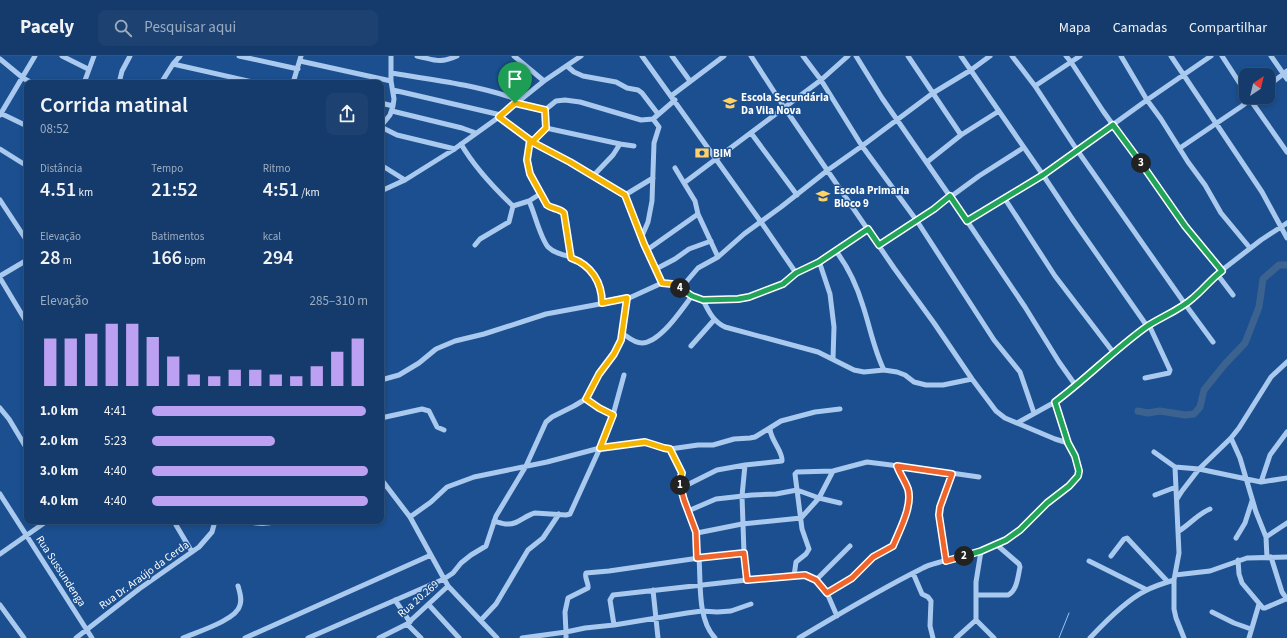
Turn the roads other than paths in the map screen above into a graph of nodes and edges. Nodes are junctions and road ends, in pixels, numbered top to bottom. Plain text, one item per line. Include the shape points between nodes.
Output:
1 (35, 56) edge
2 (62, 56) edge
3 (94, 56) edge
4 (130, 56) edge
5 (171, 56) edge
6 (239, 56) edge
7 (392, 56) edge
8 (417, 56) edge
9 (457, 56) edge
10 (514, 56) edge
11 (581, 56) edge
12 (642, 56) edge
13 (672, 56) edge
14 (751, 56) edge
15 (803, 56) edge
16 (848, 56) edge
17 (856, 56) edge
18 (908, 56) edge
19 (961, 56) edge
20 (990, 56) edge
21 (1012, 56) edge
22 (1066, 56) edge
23 (1080, 56) edge
24 (1121, 56) edge
25 (1171, 56) edge
26 (1211, 56) edge
27 (1222, 56) edge
28 (1271, 56) edge
29 (721, 57) edge
30 (0, 59) edge
31 (300, 59) edge
32 (176, 60) edge
33 (1071, 62) junction
34 (567, 66) junction
35 (88, 69) junction
36 (298, 70) junction
37 (971, 70) junction
38 (1285, 72) edge
39 (391, 73) junction
40 (1185, 75) junction
41 (23, 78) junction
42 (1287, 79) edge
43 (27, 80) edge
44 (85, 80) edge
45 (120, 80) edge
46 (164, 80) edge
47 (246, 80) edge
48 (294, 80) edge
49 (383, 80) edge
50 (384, 80) edge
51 (821, 80) junction
52 (1275, 80) edge
53 (544, 81) junction
54 (690, 81) junction
55 (391, 82) junction
56 (1239, 82) edge
57 (1035, 86) junction
58 (392, 90) junction
59 (933, 93) junction
60 (673, 98) junction
61 (1147, 100) junction
62 (517, 102) junction
63 (1243, 104) edge
64 (1255, 104) edge
65 (384, 105) edge
66 (784, 107) junction
67 (392, 109) junction
68 (545, 110) junction
69 (999, 111) junction
70 (0, 114) edge
71 (658, 114) junction
72 (500, 116) junction
73 (653, 119) junction
74 (898, 120) junction
75 (384, 122) edge
76 (1216, 124) junction
77 (24, 125) edge
78 (1113, 125) junction
79 (546, 128) junction
80 (384, 129) edge
81 (751, 133) junction
82 (476, 134) junction
83 (961, 135) junction
84 (531, 141) junction
85 (461, 144) junction
86 (620, 144) junction
87 (634, 146) dead end
88 (862, 146) junction
89 (455, 148) junction
90 (1023, 148) junction
91 (1180, 148) junction
92 (0, 149) edge
93 (1077, 150) junction
94 (1287, 152) edge
95 (716, 159) junction
96 (927, 162) junction
97 (24, 164) edge
98 (384, 167) edge
99 (675, 168) dead end
100 (828, 170) junction
101 (1043, 175) junction
102 (593, 176) junction
103 (654, 178) junction
104 (405, 180) junction
105 (684, 183) junction
106 (384, 190) edge
107 (540, 194) junction
108 (625, 195) junction
109 (797, 196) junction
110 (950, 196) junction
111 (1005, 199) junction
112 (0, 200) edge
113 (529, 201) junction
114 (513, 206) junction
115 (698, 214) junction
116 (917, 221) junction
117 (967, 221) junction
118 (761, 222) junction
119 (1287, 223) edge
120 (1281, 227) junction
121 (868, 229) junction
122 (24, 235) edge
123 (642, 236) junction
124 (1287, 238) edge
125 (711, 241) junction
126 (475, 245) dead end
127 (879, 245) junction
128 (1250, 248) junction
129 (647, 250) junction
130 (836, 251) junction
131 (718, 257) junction
132 (571, 258) junction
133 (24, 262) edge
134 (819, 262) junction
135 (656, 269) junction
136 (796, 273) junction
137 (1219, 273) junction
138 (0, 277) edge
139 (662, 283) junction
140 (681, 288) junction
141 (1233, 295) dead end
142 (692, 296) junction
143 (627, 298) junction
144 (703, 300) junction
145 (602, 303) junction
146 (1185, 304) junction
147 (24, 318) edge
148 (714, 320) junction
149 (1148, 326) junction
150 (622, 333) junction
151 (1214, 342) dead end
152 (691, 346) dead end
153 (1113, 352) junction
154 (833, 359) junction
155 (1287, 362) edge
156 (884, 370) junction
157 (624, 375) dead end
158 (1145, 378) dead end
159 (384, 379) edge
160 (972, 379) junction
161 (1076, 386) junction
162 (586, 399) junction
163 (1055, 402) junction
164 (0, 408) edge
165 (840, 409) dead end
166 (1034, 413) junction
167 (613, 415) junction
168 (384, 417) edge
169 (1017, 423) junction
170 (770, 429) junction
171 (444, 430) dead end
172 (1287, 432) edge
173 (1231, 438) junction
174 (1068, 443) junction
175 (24, 444) edge
176 (600, 448) junction
177 (670, 449) junction
178 (1154, 452) dead end
179 (745, 465) junction
180 (526, 466) junction
181 (897, 466) junction
182 (1175, 467) junction
183 (1199, 469) junction
184 (833, 471) junction
185 (952, 474) junction
186 (979, 477) dead end
187 (1287, 478) edge
188 (1246, 479) junction
189 (1261, 482) junction
190 (384, 483) edge
191 (1176, 486) junction
192 (681, 488) junction
193 (797, 490) junction
194 (0, 494) edge
195 (1155, 495) dead end
196 (742, 496) junction
197 (819, 498) junction
198 (1176, 501) junction
199 (1252, 501) junction
200 (840, 504) dead end
201 (1210, 509) dead end
202 (688, 511) junction
203 (559, 514) junction
204 (410, 517) junction
205 (801, 518) junction
206 (494, 521) junction
207 (1287, 523) edge
208 (43, 524) edge
209 (176, 524) edge
210 (214, 524) edge
211 (742, 524) junction
212 (1179, 531) junction
213 (696, 532) junction
214 (26, 536) junction
215 (1266, 537) junction
216 (1236, 538) dead end
217 (997, 544) junction
218 (850, 546) dead end
219 (981, 551) junction
220 (192, 552) junction
221 (744, 553) junction
222 (0, 554) edge
223 (431, 555) junction
224 (1110, 556) dead end
225 (1269, 557) junction
226 (1287, 557) edge
227 (698, 558) junction
228 (1238, 560) junction
229 (946, 561) junction
230 (1088, 561) dead end
231 (913, 573) junction
232 (794, 576) junction
233 (1174, 577) junction
234 (444, 579) junction
235 (747, 580) junction
236 (816, 580) junction
237 (1168, 582) junction
238 (701, 585) junction
239 (238, 586) dead end
240 (448, 586) junction
241 (654, 590) junction
242 (1147, 590) junction
243 (827, 593) junction
244 (977, 596) junction
245 (1287, 599) edge
246 (395, 600) junction
247 (751, 604) dead end
248 (1259, 604) junction
249 (429, 605) junction
250 (0, 606) edge
251 (702, 611) junction
252 (1212, 612) dead end
253 (837, 616) junction
254 (655, 618) junction
255 (481, 620) junction
256 (976, 620) junction
257 (409, 622) junction
258 (614, 625) junction
259 (1251, 629) junction
260 (87, 630) junction
261 (566, 632) junction
262 (383, 637) edge
263 (1093, 637) edge
264 (24, 638) edge
265 (76, 638) edge
266 (92, 638) edge
267 (183, 638) edge
268 (245, 638) edge
269 (308, 638) edge
270 (421, 638) edge
271 (459, 638) edge
272 (496, 638) edge
273 (522, 638) edge
274 (566, 638) edge
275 (658, 638) edge
276 (715, 638) edge
277 (799, 638) edge
278 (933, 638) edge
279 (956, 638) edge
280 (994, 638) edge
281 (1184, 638) edge
282 (1249, 638) edge

1 - 41 street
2 - 35 street
3 - 35 street
4 - 45 street
5 - 32 street
6 - 36 street
7 - 39 street
8 - 9 street via 440,62
10 - 53 street
11 - 34 street
12 - 60 street
13 - 54 street
14 - 66 street
15 - 51 street
16 - 51 street
17 - 74 street
18 - 59 street
19 - 37 street
20 - 37 street
21 - 57 street
22 - 33 street
23 - 33 street
24 - 61 street
25 - 40 street
26 - 40 street
27 - 56 street
28 - 38 street
29 - 54 street
30 - 41 street
31 - 36 street
31 - 49 street
32 - 46 street
32 - 47 street
33 - 57 street
33 - 78 street
34 - 53 street
34 - 71 street via 583,76 616,82 638,90
35 - 44 street
36 - 48 street
37 - 59 street
37 - 69 street
38 - 42 street
38 - 52 street
39 - 55 street
39 - 62 street via 486,89
40 - 61 street
40 - 76 street
41 - 43 street
41 - 70 street
50 - 55 street
51 - 66 street
51 - 88 street
53 - 62 street
54 - 60 street
55 - 58 street
57 - 93 street
58 - 67 street
58 - 72 street
59 - 74 street
59 - 83 street
60 - 71 street
60 - 95 street
61 - 78 street
61 - 91 street
62 - 68 street
62 - 72 street
63 - 76 street
64 - 94 street
65 - 67 street
66 - 81 street
66 - 100 street
67 - 75 street
67 - 82 street
68 - 73 street via 556,101 565,100 641,120
68 - 79 street
69 - 83 street
69 - 90 street
70 - 77 street
71 - 73 street
72 - 82 street
72 - 84 street
73 - 103 street via 659,127 654,143
74 - 88 street
74 - 96 street
76 - 91 street
76 - 120 street via 1262,192
78 - 93 street
78 - 137 street
79 - 84 street
79 - 86 street
80 - 89 street via 397,136
81 - 95 street
81 - 109 street
82 - 85 street
83 - 96 street
84 - 102 street
84 - 107 street via 527,160 530,174
85 - 89 street
85 - 114 street via 482,175
86 - 87 street
86 - 102 street
88 - 100 street
88 - 116 street
89 - 104 street
90 - 101 street
90 - 110 street
91 - 128 street via 1221,213
92 - 97 street
93 - 101 street
93 - 146 street
95 - 105 street
95 - 118 street
96 - 110 street
98 - 104 street
99 - 105 street
100 - 109 street
100 - 121 street
101 - 111 street
101 - 149 street
102 - 108 street
103 - 108 street
103 - 123 street via 651,208
104 - 106 street
105 - 115 street via 695,201
107 - 113 street
107 - 132 street via 550,208 564,213
108 - 123 street
109 - 118 street
110 - 116 street
110 - 117 street
111 - 117 street
111 - 153 street via 1055,276
112 - 122 street
113 - 114 street
113 - 132 street via 548,247
114 - 126 street via 509,222 480,239
115 - 125 street
115 - 129 street
116 - 127 street
116 - 166 street via 994,340 1020,372
117 - 161 street
118 - 131 street
118 - 136 street
119 - 120 street
120 - 124 street
120 - 128 street
121 - 127 street
121 - 130 street
123 - 129 street
125 - 131 street
125 - 135 street via 689,249
127 - 160 street
128 - 137 street
129 - 135 street
130 - 134 street
130 - 156 street via 846,265 863,304
131 - 140 street via 698,268
132 - 145 street via 582,264 597,279 602,290
133 - 138 street
134 - 136 street
134 - 154 street via 830,294 834,327
135 - 139 street
136 - 144 street via 783,284 749,297
137 - 141 street
137 - 146 street
138 - 147 street
139 - 140 street
139 - 143 street
140 - 142 street
142 - 144 street
142 - 150 street via 670,324 648,342 634,341
143 - 145 street
143 - 150 street
144 - 148 street
145 - 159 street via 546,314 455,341 436,349 399,376
146 - 149 street
146 - 151 street
148 - 152 street
148 - 154 street via 724,328 818,352
149 - 153 street
149 - 158 street via 1170,370 1164,375
150 - 162 street via 614,354 599,374
153 - 161 street
154 - 156 street via 859,372
155 - 173 street via 1271,377 1240,428
156 - 160 street via 897,372 926,386
157 - 167 street
160 - 169 street via 996,411
161 - 163 street
162 - 167 street
162 - 180 street via 546,422
163 - 166 street
163 - 174 street
164 - 175 street
165 - 170 street via 815,412 781,421
166 - 169 street
167 - 176 street
168 - 171 street via 422,409 429,411 437,427
169 - 174 street
170 - 177 street via 750,438
170 - 179 street via 771,437 782,454 782,461
172 - 189 street via 1270,455
173 - 183 street
173 - 188 street
174 - 217 street via 1075,456 1079,474 1020,530
176 - 177 street via 645,442
176 - 180 street
176 - 203 street via 570,514
177 - 192 street via 682,473 679,482
178 - 182 street
179 - 192 street via 712,472
179 - 196 street
180 - 204 street via 474,477 447,487
180 - 206 street
181 - 184 street via 867,462
181 - 185 street
181 - 243 street via 907,488 908,502 907,512 893,546 873,557 852,578
182 - 183 street
182 - 191 street
183 - 188 street
183 - 198 street
184 - 193 street via 797,472
184 - 197 street
185 - 186 street
185 - 229 street via 939,515
187 - 189 street
188 - 189 street
188 - 199 street
190 - 204 street
191 - 195 street
191 - 198 street
192 - 202 street
193 - 196 street
193 - 197 street
193 - 205 street
194 - 214 street, Rua Sussundenga
196 - 202 street via 716,500
196 - 211 street
197 - 200 street
197 - 205 street
198 - 212 street
199 - 215 street
199 - 216 street
201 - 212 street
202 - 213 street
203 - 206 street via 535,513 507,524
203 - 255 street via 543,538 528,550 496,604
204 - 223 street
205 - 211 street
205 - 232 street via 808,549 796,562
206 - 234 street via 486,546 471,555
207 - 215 street
208 - 214 street
209 - 220 street
210 - 220 street, Rua Dr. Araújo da Cerda via 212,532
211 - 213 street
211 - 221 street
212 - 233 street
213 - 227 street
214 - 222 street
214 - 260 street, Rua Sussundenga
215 - 225 street
217 - 219 street
217 - 244 street via 1019,564 1014,590 1008,595
218 - 236 street
219 - 229 street
219 - 244 street via 976,582
220 - 260 street, Rua Dr. Araújo da Cerda
221 - 227 street
221 - 235 street
223 - 234 street
223 - 268 street
224 - 237 street via 1127,538
225 - 226 street
225 - 228 street
225 - 245 street
227 - 238 street
227 - 261 street via 586,573 588,588 568,598 565,612
228 - 233 street via 1210,571
228 - 248 street via 1242,583
229 - 231 street via 929,565
230 - 242 street
231 - 253 street
231 - 278 street via 922,594 931,601 930,626
232 - 235 street
232 - 236 street via 805,575
233 - 237 street
233 - 281 street via 1174,609
234 - 240 street
234 - 246 street
235 - 238 street
236 - 243 street
237 - 242 street
238 - 241 street
238 - 251 street
239 - 267 street via 241,599 236,613
240 - 249 street, Rua 20.269
240 - 255 street
241 - 254 street
241 - 258 street via 612,596 610,600
242 - 263 street via 1115,614
243 - 253 street
244 - 256 street
245 - 248 street via 1264,608
246 - 257 street
246 - 269 street
247 - 251 street via 731,610
248 - 259 street
249 - 257 street, Rua 20.269
249 - 271 street
250 - 264 street
251 - 254 street
251 - 276 street via 705,624
252 - 259 street
253 - 277 street
254 - 258 street
254 - 275 street
255 - 272 street
256 - 279 street
256 - 280 street
257 - 262 street, Rua 20.269
257 - 270 street
258 - 261 street
259 - 282 street
260 - 265 street, Rua Dr. Araújo da Cerda
260 - 266 street, Rua Sussundenga
261 - 273 street
261 - 274 street

